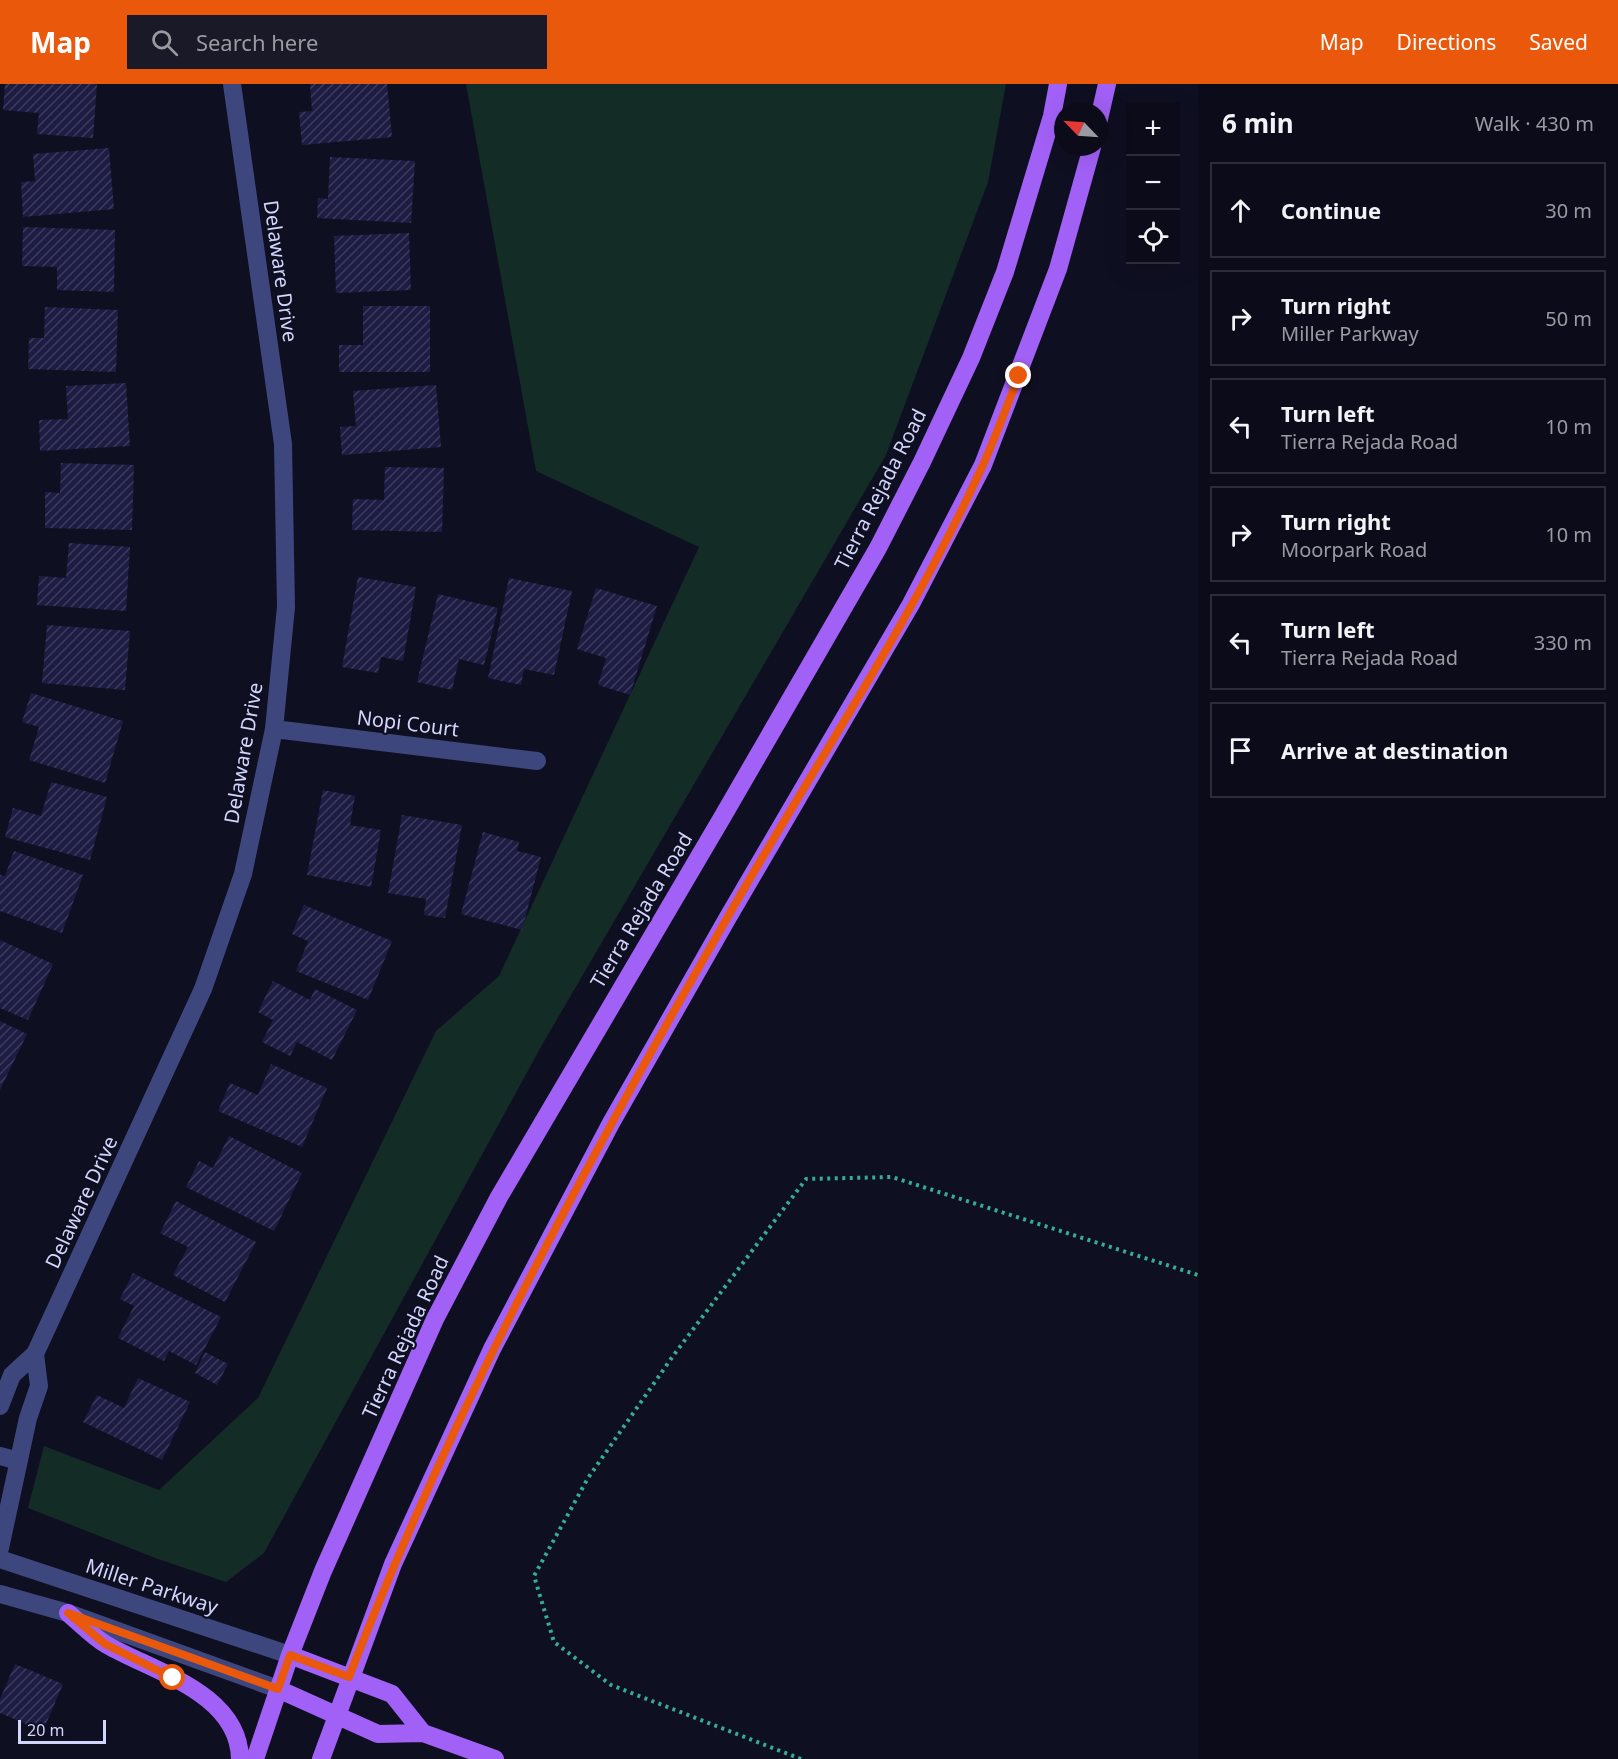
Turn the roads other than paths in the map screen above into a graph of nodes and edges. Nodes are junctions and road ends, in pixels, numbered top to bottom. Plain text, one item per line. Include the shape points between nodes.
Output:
1 (232, 84) edge
2 (1058, 84) edge
3 (1107, 84) edge
4 (1103, 102) edge
5 (1089, 156) edge
6 (274, 729) junction
7 (537, 761) dead end
8 (35, 1353) junction
9 (0, 1406) edge
10 (0, 1456) edge
11 (18, 1461) junction
12 (0, 1548) edge
13 (0, 1559) edge
14 (0, 1594) edge
15 (68, 1613) junction
16 (290, 1655) junction
17 (349, 1677) junction
18 (278, 1689) junction
19 (336, 1716) junction
20 (423, 1732) junction
21 (240, 1759) edge
22 (255, 1759) edge
23 (321, 1759) edge
24 (495, 1759) edge

1 - 6 street, Delaware Drive via 283,444 286,607
2 - 16 main road, Tierra Rejada Road via 1053,116 1005,272 971,358 922,462 878,548 499,1197 435,1319
3 - 4 main road
5 - 17 main road via 1058,269 983,465 911,604 611,1124 498,1338 393,1564
6 - 7 street, Nopi Court
6 - 8 street, Delaware Drive via 243,874 203,989
8 - 9 street, Delaware Drive via 12,1375
8 - 11 street via 39,1386
10 - 11 street
11 - 12 street
13 - 16 street, Miller Parkway
14 - 15 street
15 - 18 street
15 - 21 main road via 105,1644 213,1702 233,1728
16 - 17 main road
16 - 18 main road, Tierra Rejada Road
17 - 19 main road
17 - 20 main road via 392,1694
18 - 19 main road
18 - 22 main road, Tierra Rejada Road
19 - 20 main road via 378,1734
19 - 23 main road
20 - 24 main road

